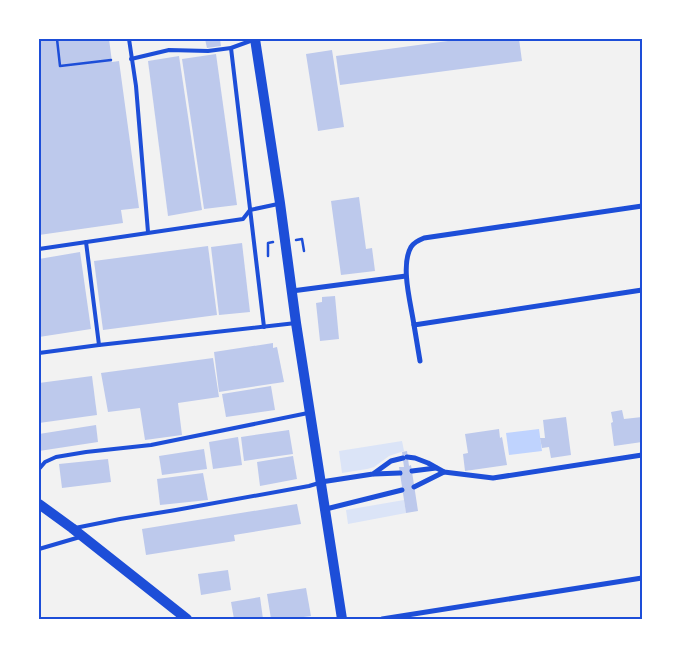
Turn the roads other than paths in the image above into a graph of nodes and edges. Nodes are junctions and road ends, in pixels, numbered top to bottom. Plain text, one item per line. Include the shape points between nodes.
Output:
1 (129, 39) edge
2 (255, 39) edge
3 (230, 48) junction
4 (131, 58) junction
5 (280, 203) junction
6 (642, 206) edge
7 (250, 210) junction
8 (148, 232) junction
9 (86, 242) junction
10 (39, 249) edge
11 (406, 276) junction
12 (642, 290) edge
13 (292, 291) junction
14 (296, 323) junction
15 (414, 325) junction
16 (264, 327) junction
17 (99, 345) junction
18 (39, 353) edge
19 (420, 361) dead end
20 (310, 412) junction
21 (642, 455) edge
22 (436, 468) junction
23 (39, 469) edge
24 (412, 471) dead end
25 (444, 472) junction
26 (400, 473) dead end
27 (373, 474) junction
28 (321, 482) junction
29 (414, 487) dead end
30 (402, 490) dead end
31 (39, 506) edge
32 (326, 509) junction
33 (72, 528) junction
34 (83, 536) junction
35 (39, 549) edge
36 (642, 578) edge
37 (187, 619) edge
38 (342, 619) edge
39 (382, 619) edge

1 - 4 lane
2 - 3 lane
2 - 5 main road
3 - 4 lane via 169,50
3 - 7 lane
4 - 8 lane
5 - 7 lane
5 - 13 main road
6 - 11 street via 424,238 412,244
7 - 8 lane via 242,219
7 - 16 lane
8 - 9 lane
9 - 10 lane
9 - 17 lane
11 - 13 street
11 - 15 street
12 - 15 street
13 - 14 main road
14 - 16 lane
14 - 20 main road
15 - 19 street
16 - 17 lane
17 - 18 lane
20 - 23 lane via 151,446 56,457
20 - 28 main road
21 - 25 street via 493,478
22 - 24 street
22 - 25 street
22 - 27 street via 421,460 405,457 391,460
25 - 29 street
26 - 27 street
27 - 28 street
28 - 32 main road
28 - 33 lane
30 - 32 street
31 - 33 main road
32 - 38 main road
33 - 34 main road
34 - 35 lane
34 - 37 main road
36 - 39 street

